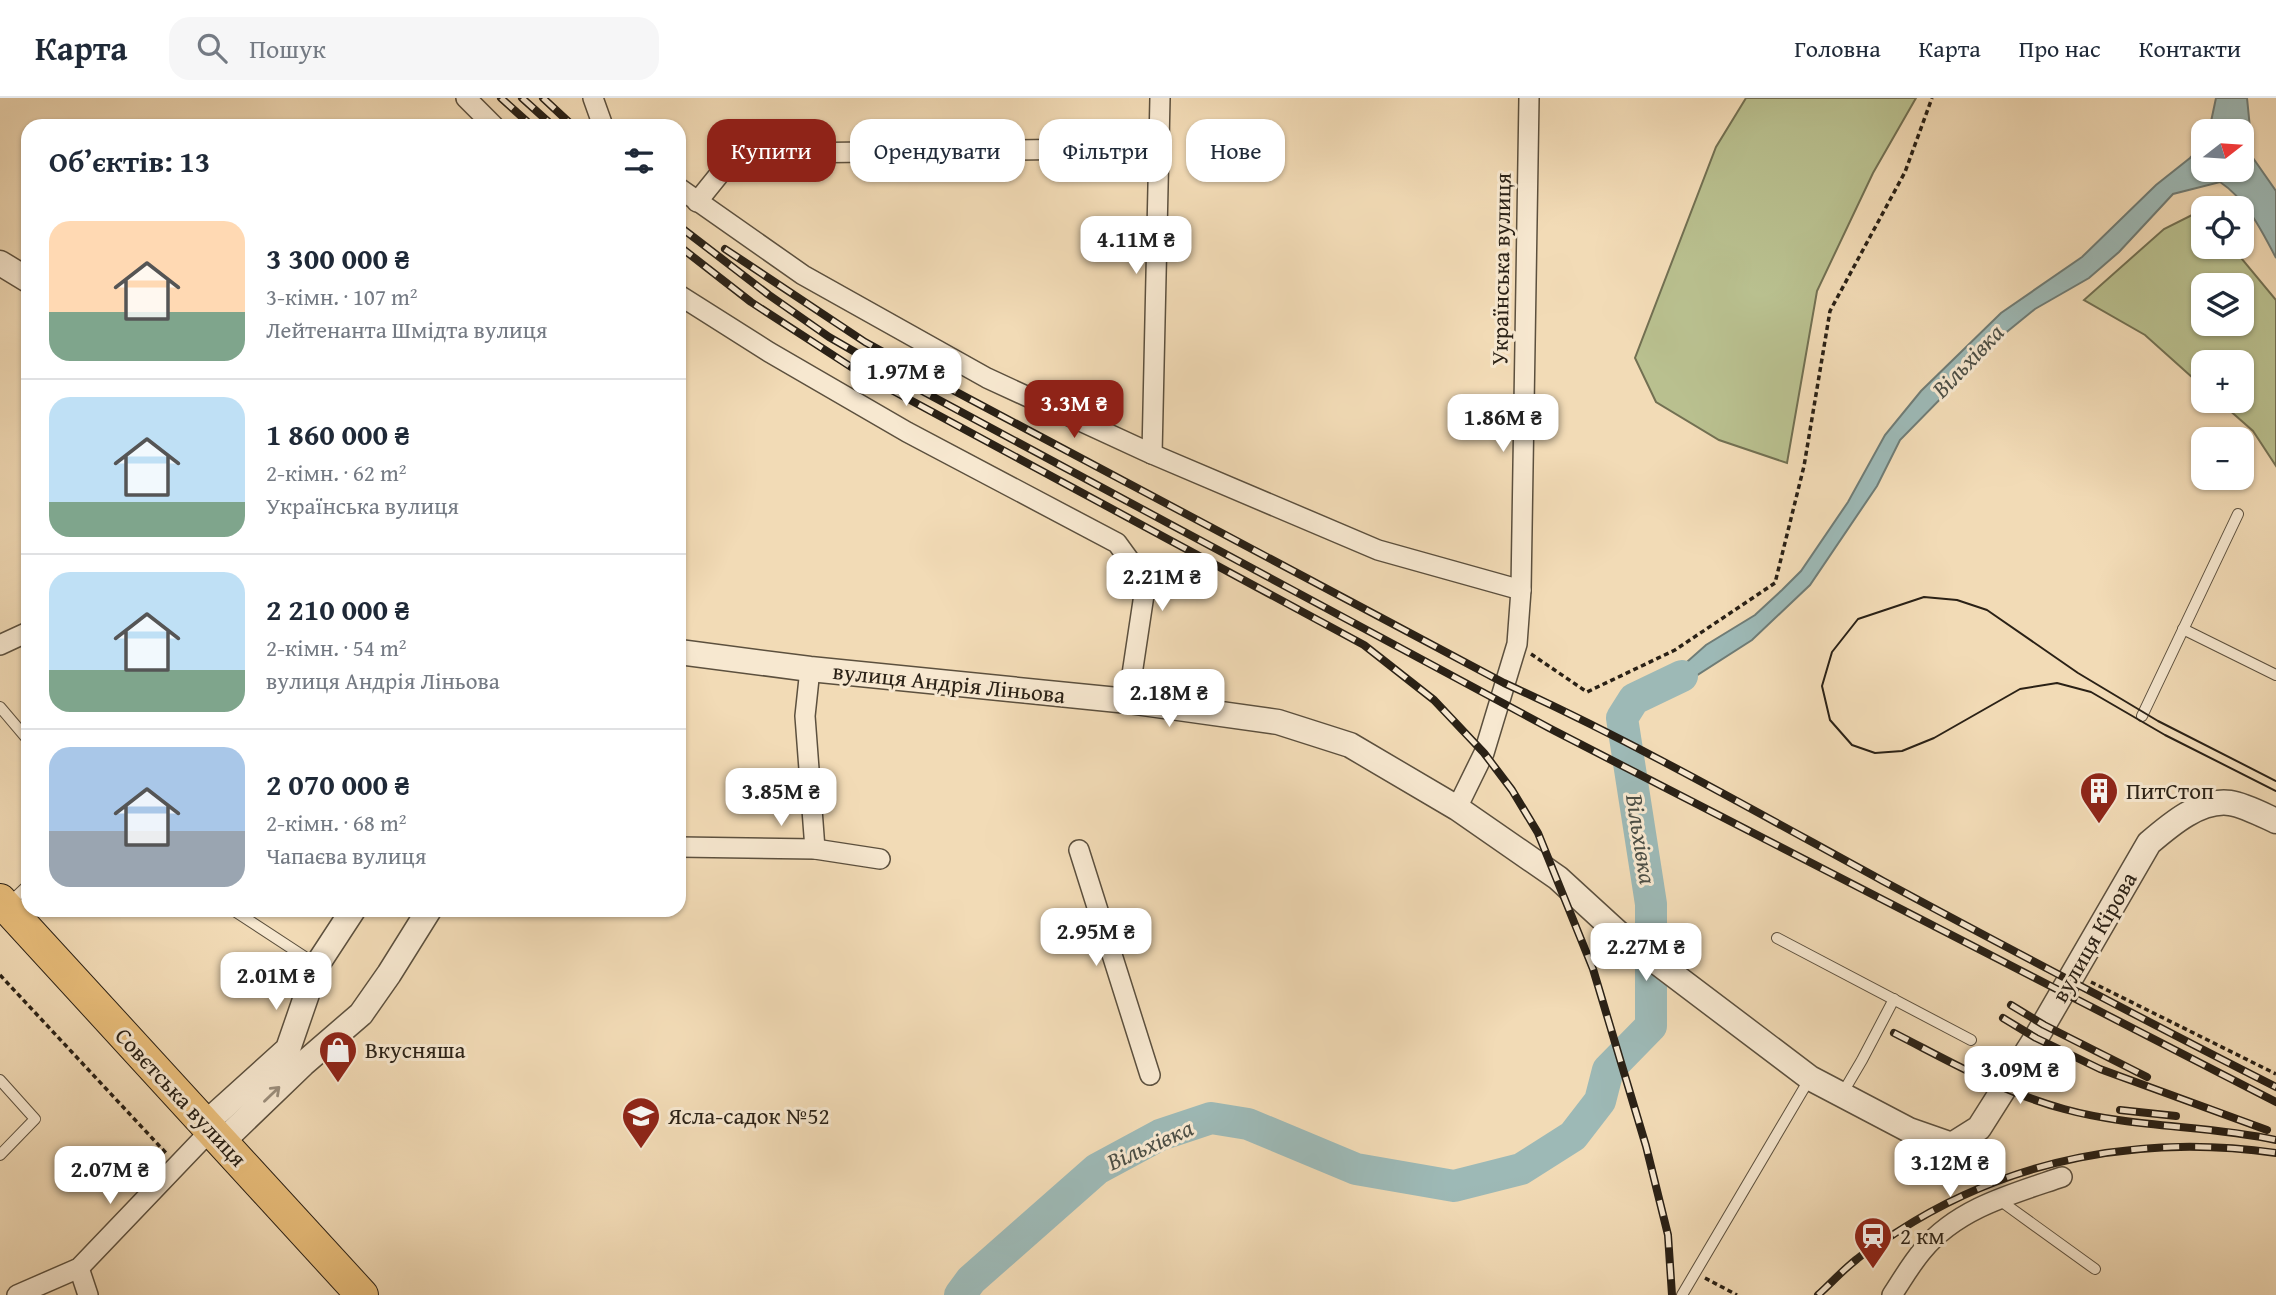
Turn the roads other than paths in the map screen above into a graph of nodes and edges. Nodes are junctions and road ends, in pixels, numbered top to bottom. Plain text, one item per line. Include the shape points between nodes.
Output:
1 (466, 98) edge
2 (593, 98) edge
3 (1160, 98) edge
4 (1529, 98) edge
5 (487, 119) edge
6 (600, 119) edge
7 (1160, 119) edge
8 (1039, 150) edge
9 (1159, 182) edge
10 (686, 193) edge
11 (697, 202) junction
12 (0, 263) edge
13 (21, 276) edge
14 (686, 299) edge
15 (1152, 454) junction
16 (2238, 514) dead end
17 (1521, 590) junction
18 (2183, 629) junction
19 (21, 635) edge
20 (0, 645) edge
21 (686, 653) edge
22 (810, 669) junction
23 (2276, 674) edge
24 (1128, 701) junction
25 (0, 707) edge
26 (2142, 716) dead end
27 (21, 732) edge
28 (1457, 808) junction
29 (2276, 821) edge
30 (686, 848) edge
31 (815, 849) junction
32 (1079, 850) dead end
33 (880, 859) dead end
34 (21, 890) edge
35 (3, 903) edge
36 (244, 917) edge
37 (349, 917) edge
38 (425, 917) edge
39 (1777, 938) dead end
40 (317, 965) junction
41 (1704, 998) joint
42 (1894, 999) junction
43 (1971, 1040) dead end
44 (295, 1056) junction
45 (1150, 1074) dead end
46 (1810, 1078) junction
47 (0, 1080) edge
48 (1841, 1094) junction
49 (213, 1132) junction
50 (0, 1155) edge
51 (2062, 1177) dead end
52 (1998, 1199) junction
53 (79, 1268) junction
54 (2095, 1269) dead end
55 (17, 1295) edge
56 (88, 1295) edge
57 (362, 1295) edge
58 (1682, 1295) edge
59 (1892, 1295) edge

1 - 5 street
2 - 6 street
3 - 7 street
4 - 17 street, Українська вулиця
8 - 11 street via 739,157
9 - 15 street
10 - 11 street
11 - 15 street via 803,275 987,378
12 - 13 street
14 - 24 street via 907,432 1117,543 1145,587
15 - 17 street via 1378,550
16 - 18 lane
17 - 28 street, Українська вулиця via 1517,644 1484,753
18 - 23 lane
18 - 26 lane
19 - 20 street
21 - 22 street, вулиця Андрія Ліньова
22 - 24 street, вулиця Андрія Ліньова
22 - 31 street via 805,716
24 - 28 street, вулиця Андрія Ліньова via 1278,722 1350,745
25 - 27 lane
28 - 41 street, вулиця Андрія Ліньова via 1558,878 1616,932
29 - 48 street, вулиця Кірова via 2230,803 2199,807 2149,843 1979,1128 1952,1145 1909,1130
30 - 31 street
31 - 33 street
32 - 45 street
34 - 35 lane
35 - 49 main road, Совєтська вулиця
36 - 40 lane
37 - 40 street
38 - 44 street via 361,1014
39 - 42 lane
40 - 44 street
41 - 46 street, вулиця Кірова
42 - 43 lane
42 - 48 lane
44 - 49 street
46 - 48 street, вулиця Кірова
46 - 58 lane
47 - 50 lane via 35,1119
49 - 53 street
49 - 57 main road, Совєтська вулиця
51 - 52 street
52 - 54 lane
52 - 59 street via 1961,1216 1938,1235
53 - 55 street
53 - 56 street

